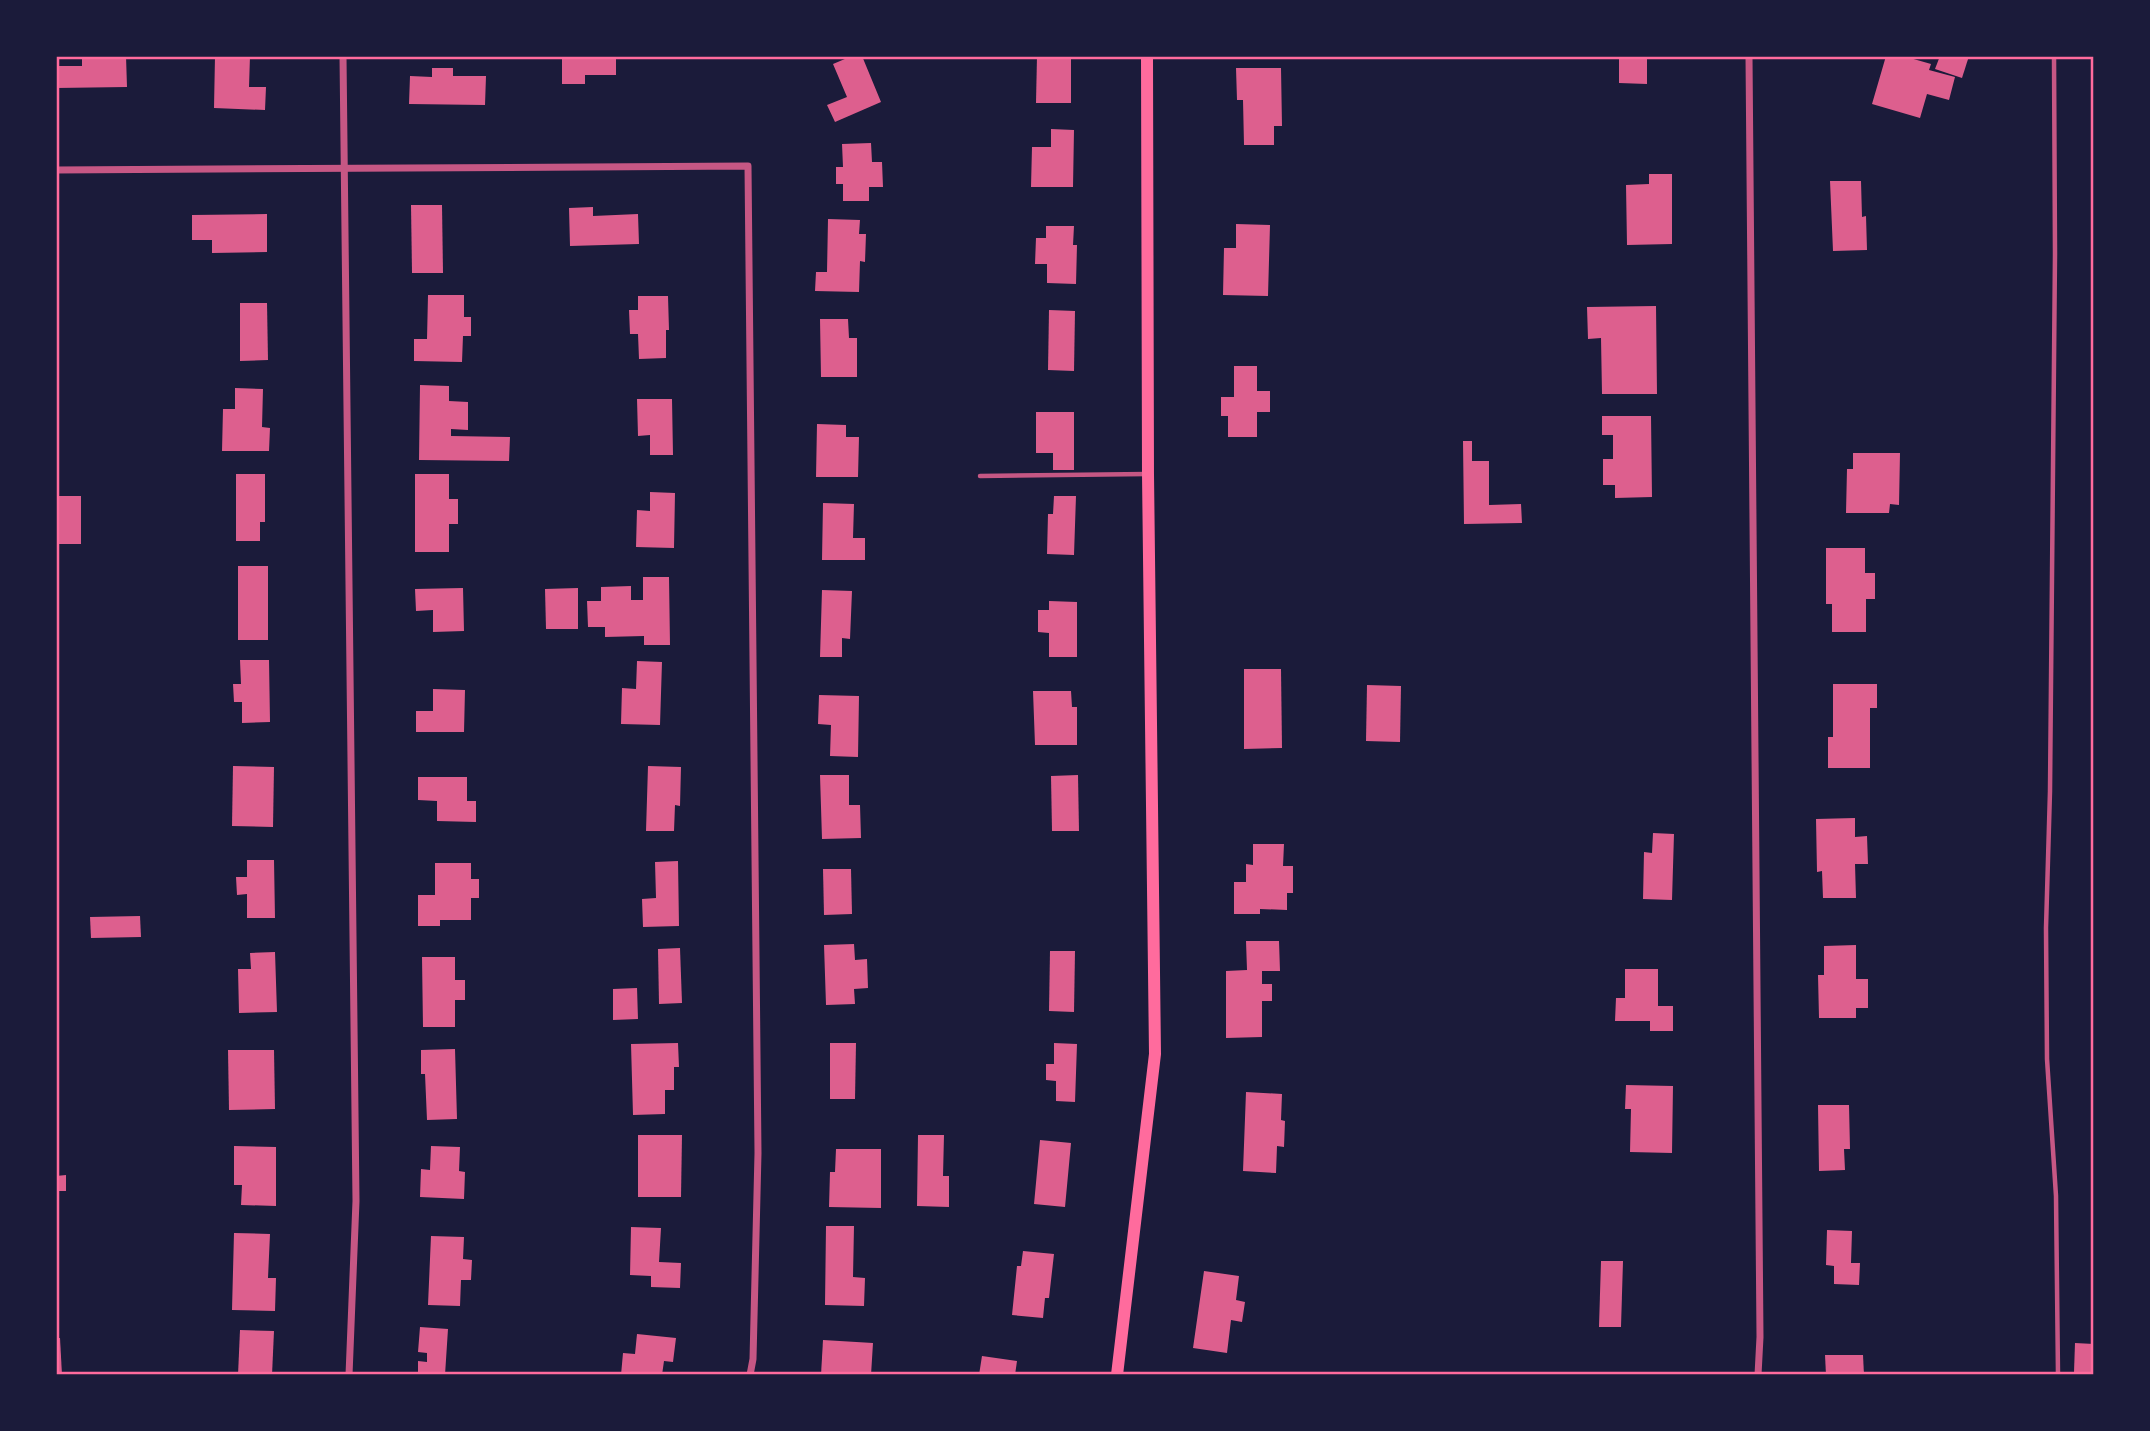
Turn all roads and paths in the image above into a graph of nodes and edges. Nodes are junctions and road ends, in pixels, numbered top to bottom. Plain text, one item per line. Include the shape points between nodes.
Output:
1 (343, 56) edge
2 (1147, 56) edge
3 (1749, 56) edge
4 (2053, 56) edge
5 (345, 168) junction
6 (56, 170) edge
7 (1149, 474) junction
8 (981, 476) dead end
9 (349, 1375) edge
10 (750, 1375) edge
11 (1117, 1375) edge
12 (1758, 1375) edge
13 (2058, 1375) edge

1 - 5 street
2 - 7 main road
3 - 12 street
4 - 13 lane via 2055,254 2046,928
5 - 6 street
5 - 9 street via 356,1201
5 - 10 street via 748,166 758,1153
7 - 8 lane
7 - 11 main road via 1155,1054

